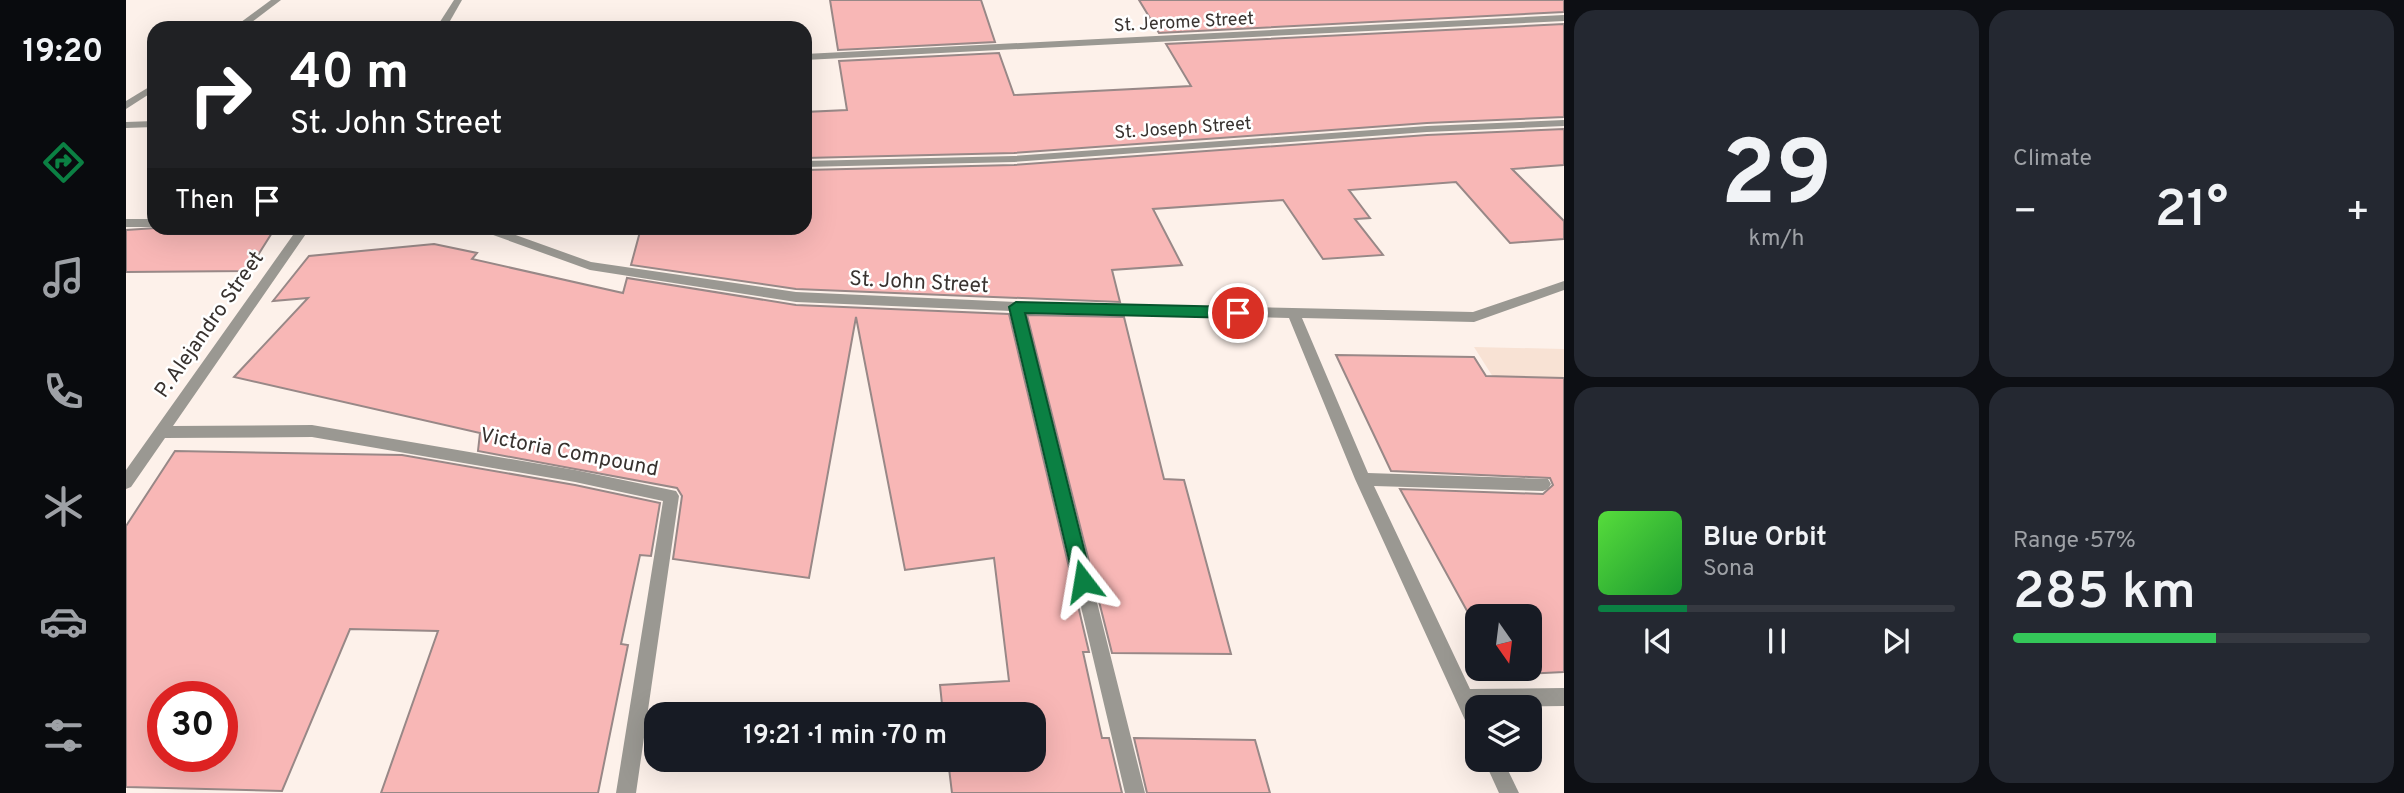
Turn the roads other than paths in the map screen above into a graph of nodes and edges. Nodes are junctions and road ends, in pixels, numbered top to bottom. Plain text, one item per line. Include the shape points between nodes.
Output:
1 (277, 0) edge
2 (458, 0) edge
3 (1564, 18) edge
4 (248, 21) edge
5 (445, 21) edge
6 (812, 57) edge
7 (147, 92) edge
8 (126, 106) edge
9 (1564, 123) edge
10 (147, 124) edge
11 (126, 125) edge
12 (812, 164) edge
13 (126, 223) edge
14 (147, 223) edge
15 (299, 235) edge
16 (505, 235) edge
17 (1564, 285) edge
18 (1016, 307) junction
19 (1294, 314) junction
20 (160, 432) junction
21 (1363, 479) junction
22 (126, 482) edge
23 (1543, 484) dead end
24 (1542, 697) edge
25 (1564, 697) edge
26 (1465, 698) edge
27 (1499, 772) edge
28 (626, 793) edge
29 (1135, 793) edge
30 (1509, 793) edge

1 - 4 street
2 - 5 street
3 - 6 street, St. Jerome Street
7 - 8 street
9 - 12 street, St. Joseph Street via 1014,159
10 - 11 street
13 - 14 street
15 - 20 street, P. Alejandro Street
16 - 18 street, St. John Street via 590,266 796,297
17 - 19 street, St. John Street via 1474,317
18 - 19 street, St. John Street
18 - 29 street
19 - 21 street
20 - 22 street, P. Alejandro Street
20 - 28 street, Victoria Compound via 312,431 671,496
21 - 23 street
21 - 26 street
24 - 25 street
27 - 30 street

